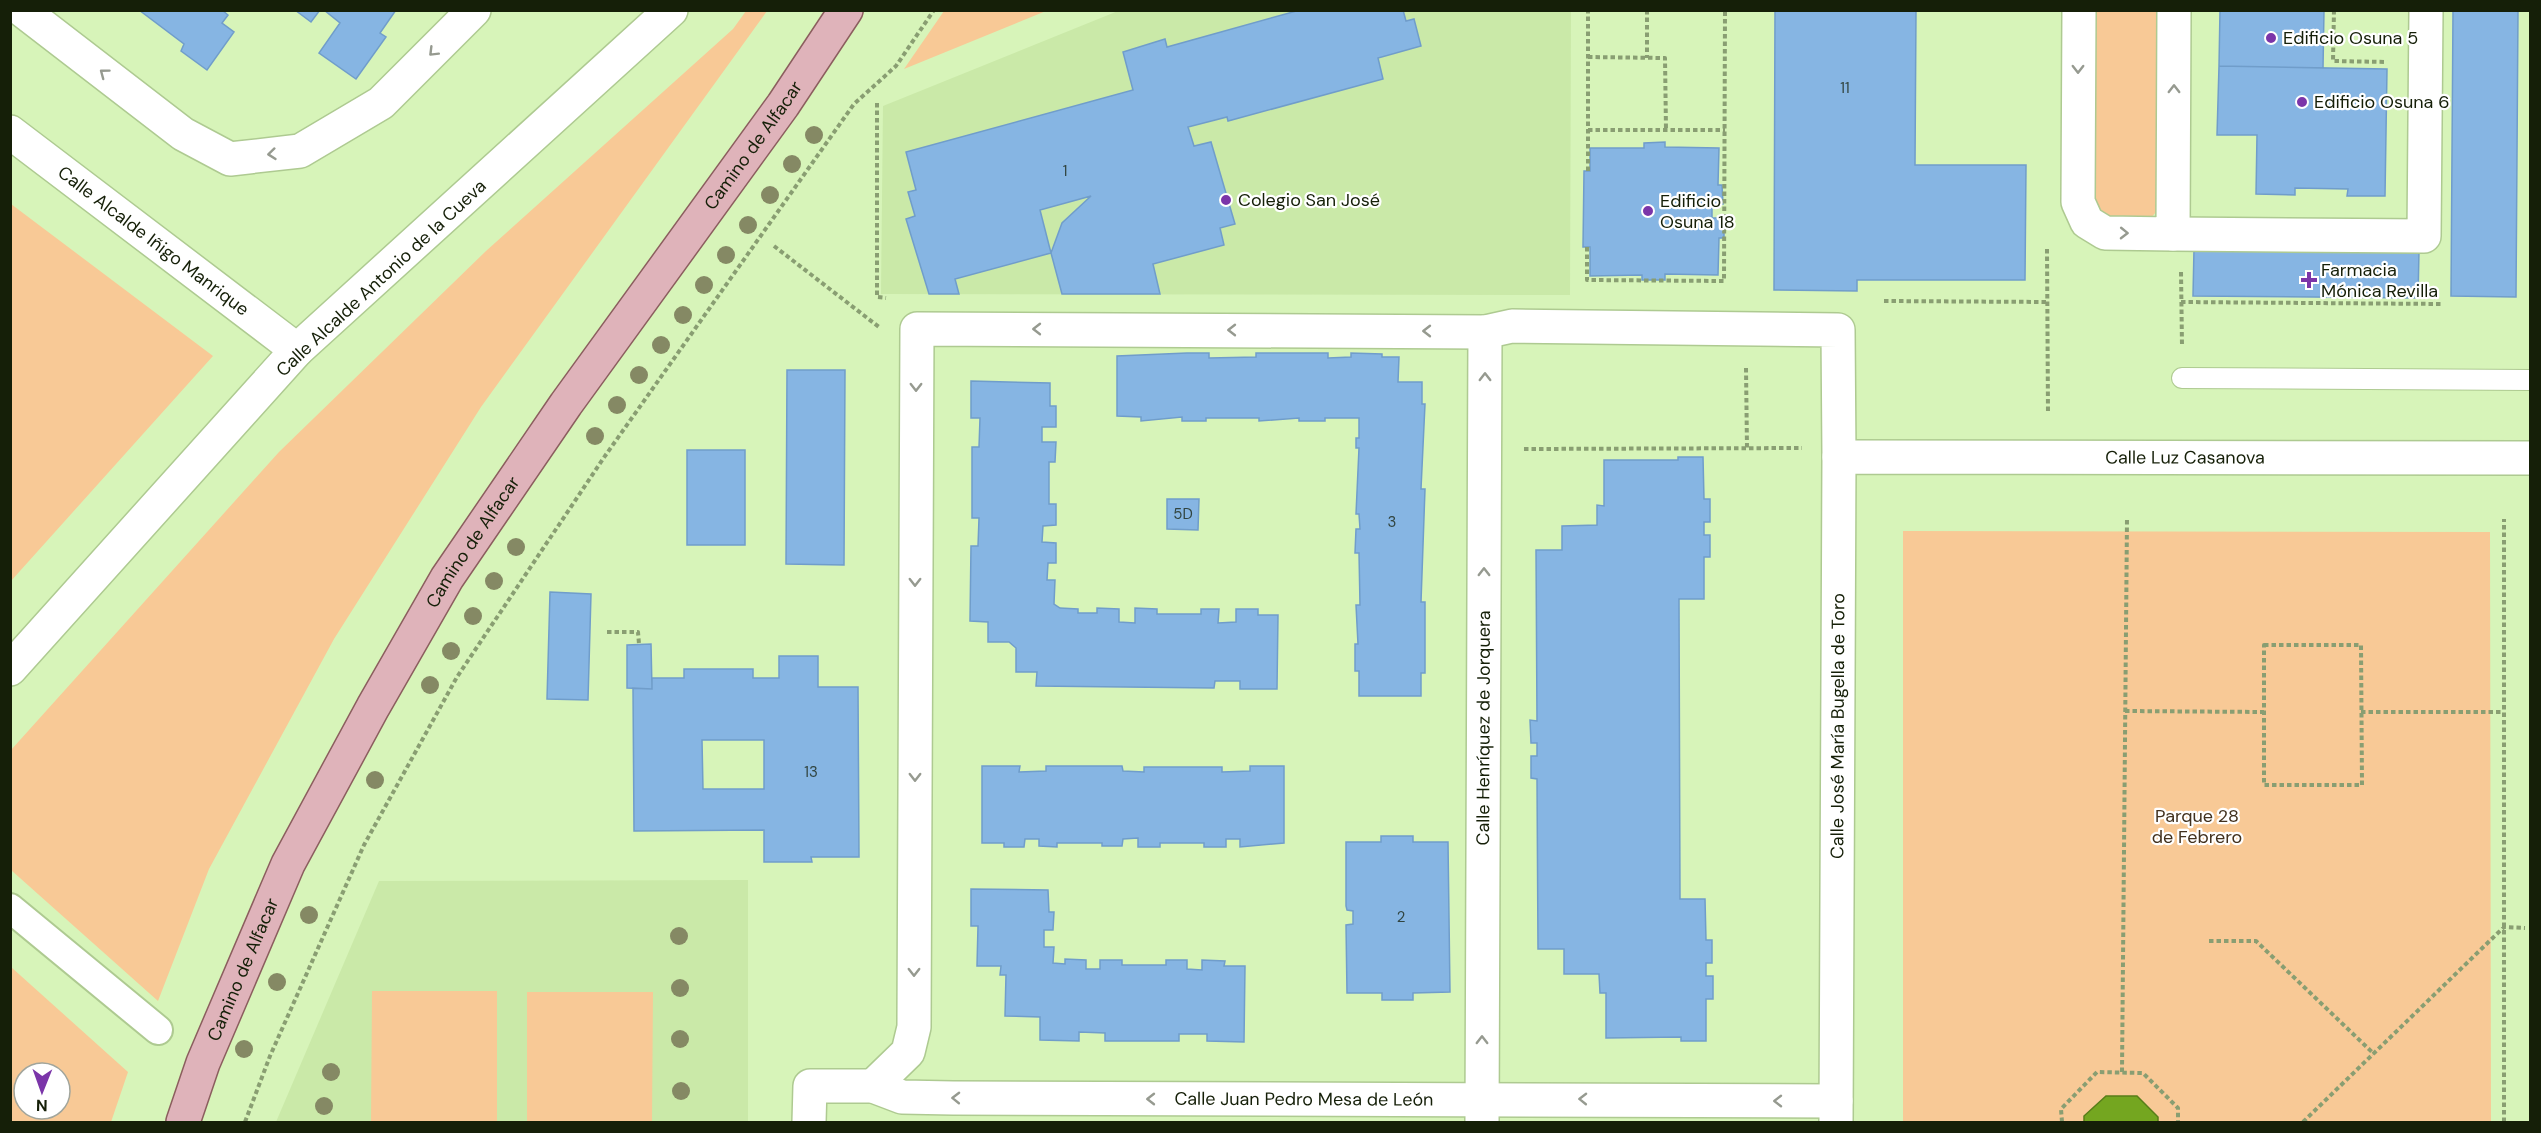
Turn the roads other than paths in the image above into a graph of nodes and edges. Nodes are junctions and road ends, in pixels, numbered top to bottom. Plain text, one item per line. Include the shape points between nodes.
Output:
1 (22, 10) edge
2 (474, 10) edge
3 (671, 10) edge
4 (846, 10) edge
5 (2079, 10) edge
6 (2174, 10) edge
7 (2426, 10) edge
8 (10, 132) edge
9 (2173, 234) junction
10 (1485, 332) junction
11 (297, 350) junction
12 (2182, 378) road end
13 (2530, 380) edge
14 (1839, 457) junction
15 (2530, 458) edge
16 (10, 669) edge
17 (10, 908) edge
18 (158, 1030) dead end
19 (873, 1086) junction
20 (1482, 1110) edge
21 (1093, 1111) edge
22 (1836, 1112) edge
23 (183, 1122) edge
24 (809, 1122) edge

2 -> 1 street via 381,104 300,152 230,159 183,134
3 - 11 street, Calle Alcalde Antonio de la Cueva
4 - 23 main road, Camino de Alfacar via 783,105 566,404 447,578 288,864 203,1063
5 -> 9 street via 2078,202 2087,222 2105,233
9 -> 6 street
7 - 9 street via 2424,236
8 - 11 street, Calle Alcalde Iñigo Manrique
10 - 14 street, Calle José María Bugella de Toro via 1512,326 1838,330
10 -> 19 street via 917,329 914,1028 908,1052
20 -> 10 street, Calle Henríquez de Jorquera
11 - 16 street, Calle Alcalde Antonio de la Cueva
12 - 13 lane
14 - 15 street, Calle Luz Casanova
14 - 22 street, Calle José María Bugella de Toro
17 - 18 street
21 -> 19 street, Calle Juan Pedro Mesa de León via 902,1097
19 - 24 street, Calle Juan Pedro Mesa de León via 810,1086
20 -> 21 street, Calle Juan Pedro Mesa de León
22 -> 20 street, Calle Juan Pedro Mesa de León

